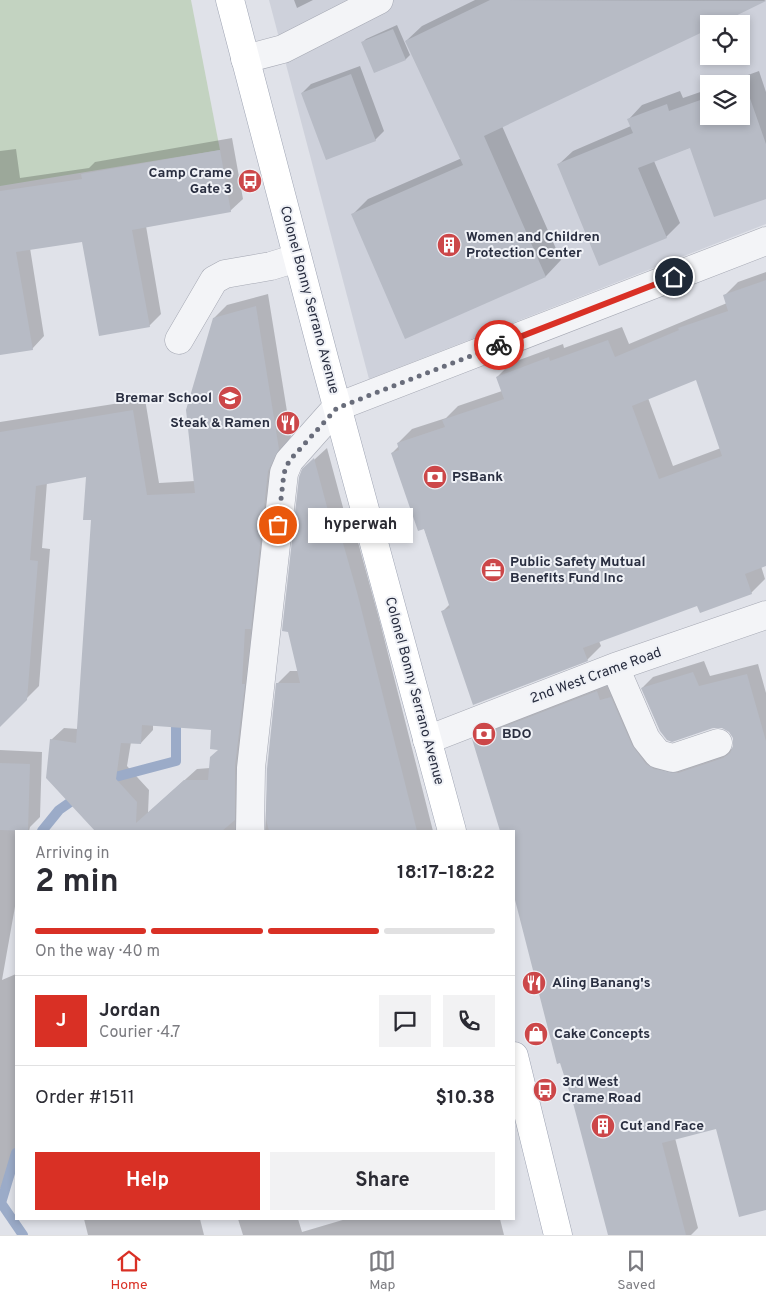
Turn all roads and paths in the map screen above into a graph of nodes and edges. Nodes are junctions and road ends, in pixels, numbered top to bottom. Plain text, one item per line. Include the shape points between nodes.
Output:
1 (230, 0) edge
2 (379, 0) edge
3 (245, 59) junction
4 (766, 241) edge
5 (297, 258) junction
6 (178, 340) dead end
7 (337, 408) junction
8 (764, 623) edge
9 (615, 667) junction
10 (427, 740) junction
11 (718, 743) dead end
12 (250, 830) edge
13 (452, 830) edge
14 (515, 1065) edge
15 (558, 1235) edge

1 - 3 main road, Colonel Bonny Serrano Avenue
2 - 3 street via 283,49
3 - 5 main road, Colonel Bonny Serrano Avenue
4 - 7 street
5 - 6 street via 225,274 214,280
5 - 7 main road, Colonel Bonny Serrano Avenue
7 - 10 main road, Colonel Bonny Serrano Avenue
7 - 12 street via 289,461 284,473 251,768
8 - 9 street, 2nd West Crame Road
9 - 10 street, 2nd West Crame Road
9 - 11 street via 646,739 658,754 673,758
10 - 13 main road, Colonel Bonny Serrano Avenue
14 - 15 main road

